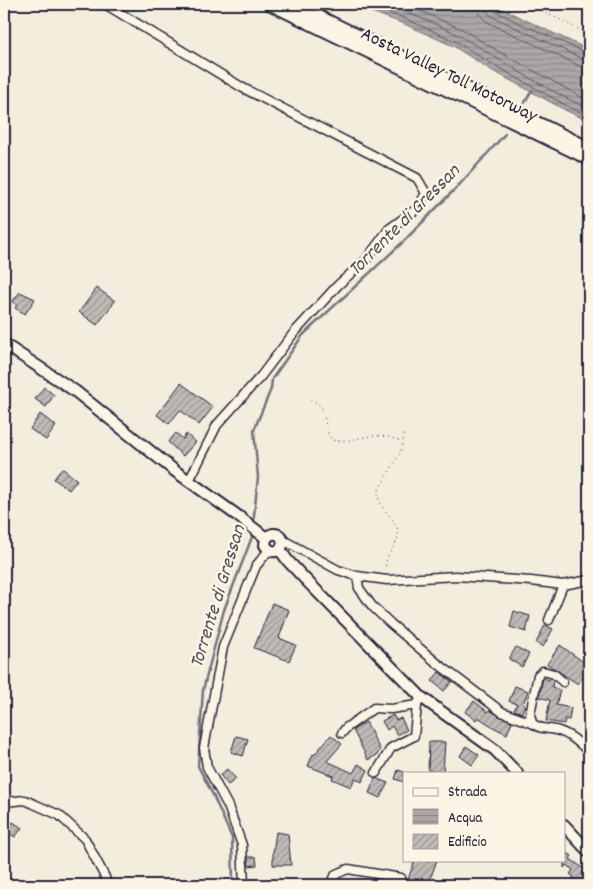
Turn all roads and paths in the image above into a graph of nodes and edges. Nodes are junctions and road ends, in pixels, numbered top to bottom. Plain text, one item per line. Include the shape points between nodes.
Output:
1 (105, 4) edge
2 (270, 4) edge
3 (292, 4) edge
4 (528, 4) edge
5 (589, 34) edge
6 (589, 148) edge
7 (589, 159) edge
8 (4, 344) edge
9 (310, 400) dead end
10 (404, 434) dead end
11 (402, 442) junction
12 (189, 481) junction
13 (266, 538) junction
14 (281, 545) junction
15 (269, 550) junction
16 (356, 576) junction
17 (387, 580) junction
18 (589, 580) edge
19 (563, 585) junction
20 (549, 620) dead end
21 (563, 682) dead end
22 (419, 701) junction
23 (532, 723) junction
24 (342, 733) dead end
25 (589, 733) edge
26 (583, 746) junction
27 (589, 752) edge
28 (376, 772) dead end
29 (516, 772) edge
30 (4, 802) edge
31 (566, 827) edge
32 (589, 852) edge
33 (401, 878) dead end
34 (106, 885) edge
35 (244, 885) edge
36 (331, 885) edge

1 - 12 street via 243,88 416,178 426,193 418,208 389,229 366,260 293,334 217,426
2 - 7 highway, Aosta Valley Toll Motorway
3 - 6 highway, Aosta Valley Toll Motorway
4 - 5 path
8 - 12 main road via 75,391
9 - 11 path via 321,405 326,430 332,440 340,442 378,436
10 - 11 path
11 - 17 path via 401,451 378,494 398,532 398,539 386,563
12 - 13 main road
13 - 14 main road via 275,533 280,535
13 - 15 main road via 265,545
14 - 15 main road via 276,552
14 - 16 street
14 - 22 main road via 288,561
15 - 35 street via 256,566 223,646 204,748 208,767 228,806 242,845
16 - 17 street
16 - 23 street via 359,588 372,606 404,635 502,712
17 - 19 street via 456,576
18 - 19 street
19 - 20 street
21 - 23 street via 554,674 543,671 538,675 530,714
22 - 24 street via 391,709 374,708
22 - 28 street via 414,736 390,748
22 - 29 main road via 495,750
23 - 26 street via 539,729 559,731
25 - 26 street
26 - 27 street
30 - 34 street via 25,800 59,815 85,839
31 - 32 main road
33 - 36 street via 348,869 336,874

